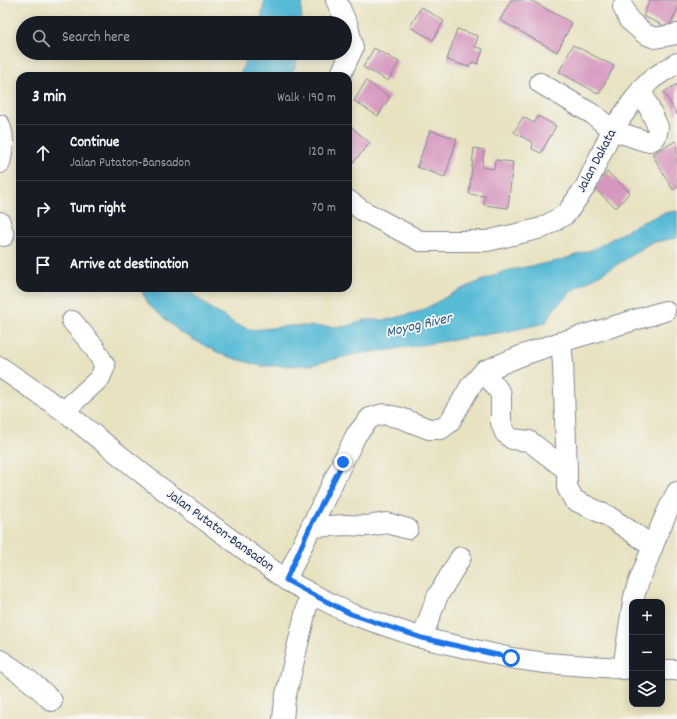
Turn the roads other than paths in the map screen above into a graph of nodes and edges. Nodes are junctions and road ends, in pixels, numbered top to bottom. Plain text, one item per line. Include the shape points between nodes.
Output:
1 (336, 0) edge
2 (623, 7) dead end
3 (343, 16) edge
4 (677, 34) edge
5 (347, 60) edge
6 (677, 63) edge
7 (342, 72) edge
8 (540, 82) dead end
9 (641, 90) junction
10 (0, 125) edge
11 (612, 130) junction
12 (0, 163) edge
13 (352, 203) edge
14 (665, 311) dead end
15 (72, 321) dead end
16 (561, 342) junction
17 (0, 367) edge
18 (484, 371) junction
19 (64, 411) junction
20 (568, 470) junction
21 (677, 492) edge
22 (310, 527) junction
23 (408, 529) dead end
24 (653, 546) junction
25 (461, 558) dead end
26 (286, 580) junction
27 (310, 593) junction
28 (634, 599) edge
29 (630, 635) edge
30 (422, 638) junction
31 (0, 660) edge
32 (627, 669) edge
33 (665, 670) edge
34 (677, 670) edge
35 (52, 701) dead end
36 (283, 719) edge

1 - 3 street
2 - 4 street via 630,20 644,34 655,38
5 - 7 street
6 - 9 street, Jalan Dakata via 652,79
8 - 11 street
9 - 11 street, Jalan Dakata
9 - 11 street via 658,128 656,138 645,141
10 - 12 street via 4,144
11 - 13 street, Jalan Dakata via 586,186 570,209 542,228 487,241 420,241
14 - 16 street
15 - 19 street via 94,347 105,366 100,378
16 - 18 street
16 - 20 street
17 - 19 street, Jalan Putaton-Bansadon
18 - 20 street via 501,394 501,422 505,433 512,439 529,441
18 - 22 street via 470,387 449,424 441,429 429,429 383,414 370,418 356,435
19 - 26 street, Jalan Putaton-Bansadon via 157,485
20 - 24 street via 567,487 574,500 608,516
21 - 24 street
22 - 23 street via 387,523
22 - 26 street
24 - 28 street
25 - 30 street via 438,597
26 - 27 street, Jalan Putaton-Bansadon
27 - 30 street, Jalan Putaton-Bansadon via 351,614
27 - 36 street via 285,699
29 - 32 street
30 - 32 street, Jalan Putaton-Bansadon via 511,658
31 - 35 street via 30,680
33 - 34 street

